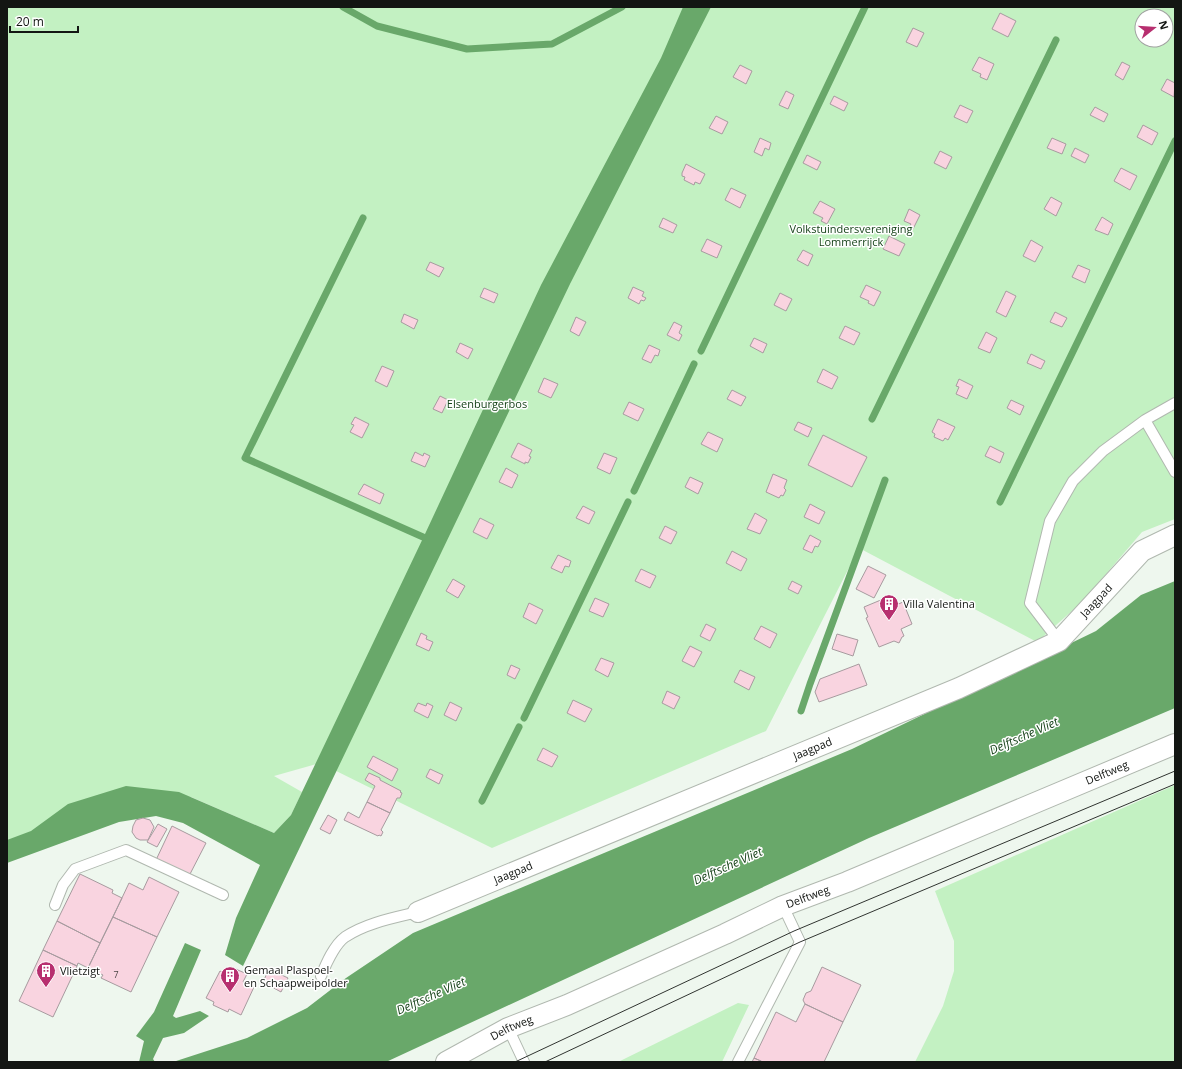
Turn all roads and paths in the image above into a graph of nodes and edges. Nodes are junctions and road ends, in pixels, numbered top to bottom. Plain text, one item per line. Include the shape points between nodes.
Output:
1 (1175, 403) edge
2 (1145, 420) junction
3 (1175, 472) edge
4 (1175, 536) edge
5 (1059, 641) junction
6 (1175, 744) edge
7 (223, 895) dead end
8 (55, 905) dead end
9 (783, 906) junction
10 (418, 912) joint
11 (321, 976) dead end
12 (508, 1028) junction
13 (446, 1062) edge
14 (524, 1062) edge
15 (738, 1062) edge

1 - 2 lane
2 - 3 lane
2 - 5 lane via 1103,451 1073,481 1050,521 1030,603
4 - 5 street, Jaagpad via 1142,551
5 - 10 street, Jaagpad via 959,688
6 - 9 street, Delftweg via 847,882
7 - 8 lane via 126,850 75,869 63,885
9 - 12 street, Delftweg via 582,999
9 - 15 lane via 800,942
10 - 11 lane via 370,924 344,938 328,958
12 - 13 street, Delftweg
12 - 14 lane

